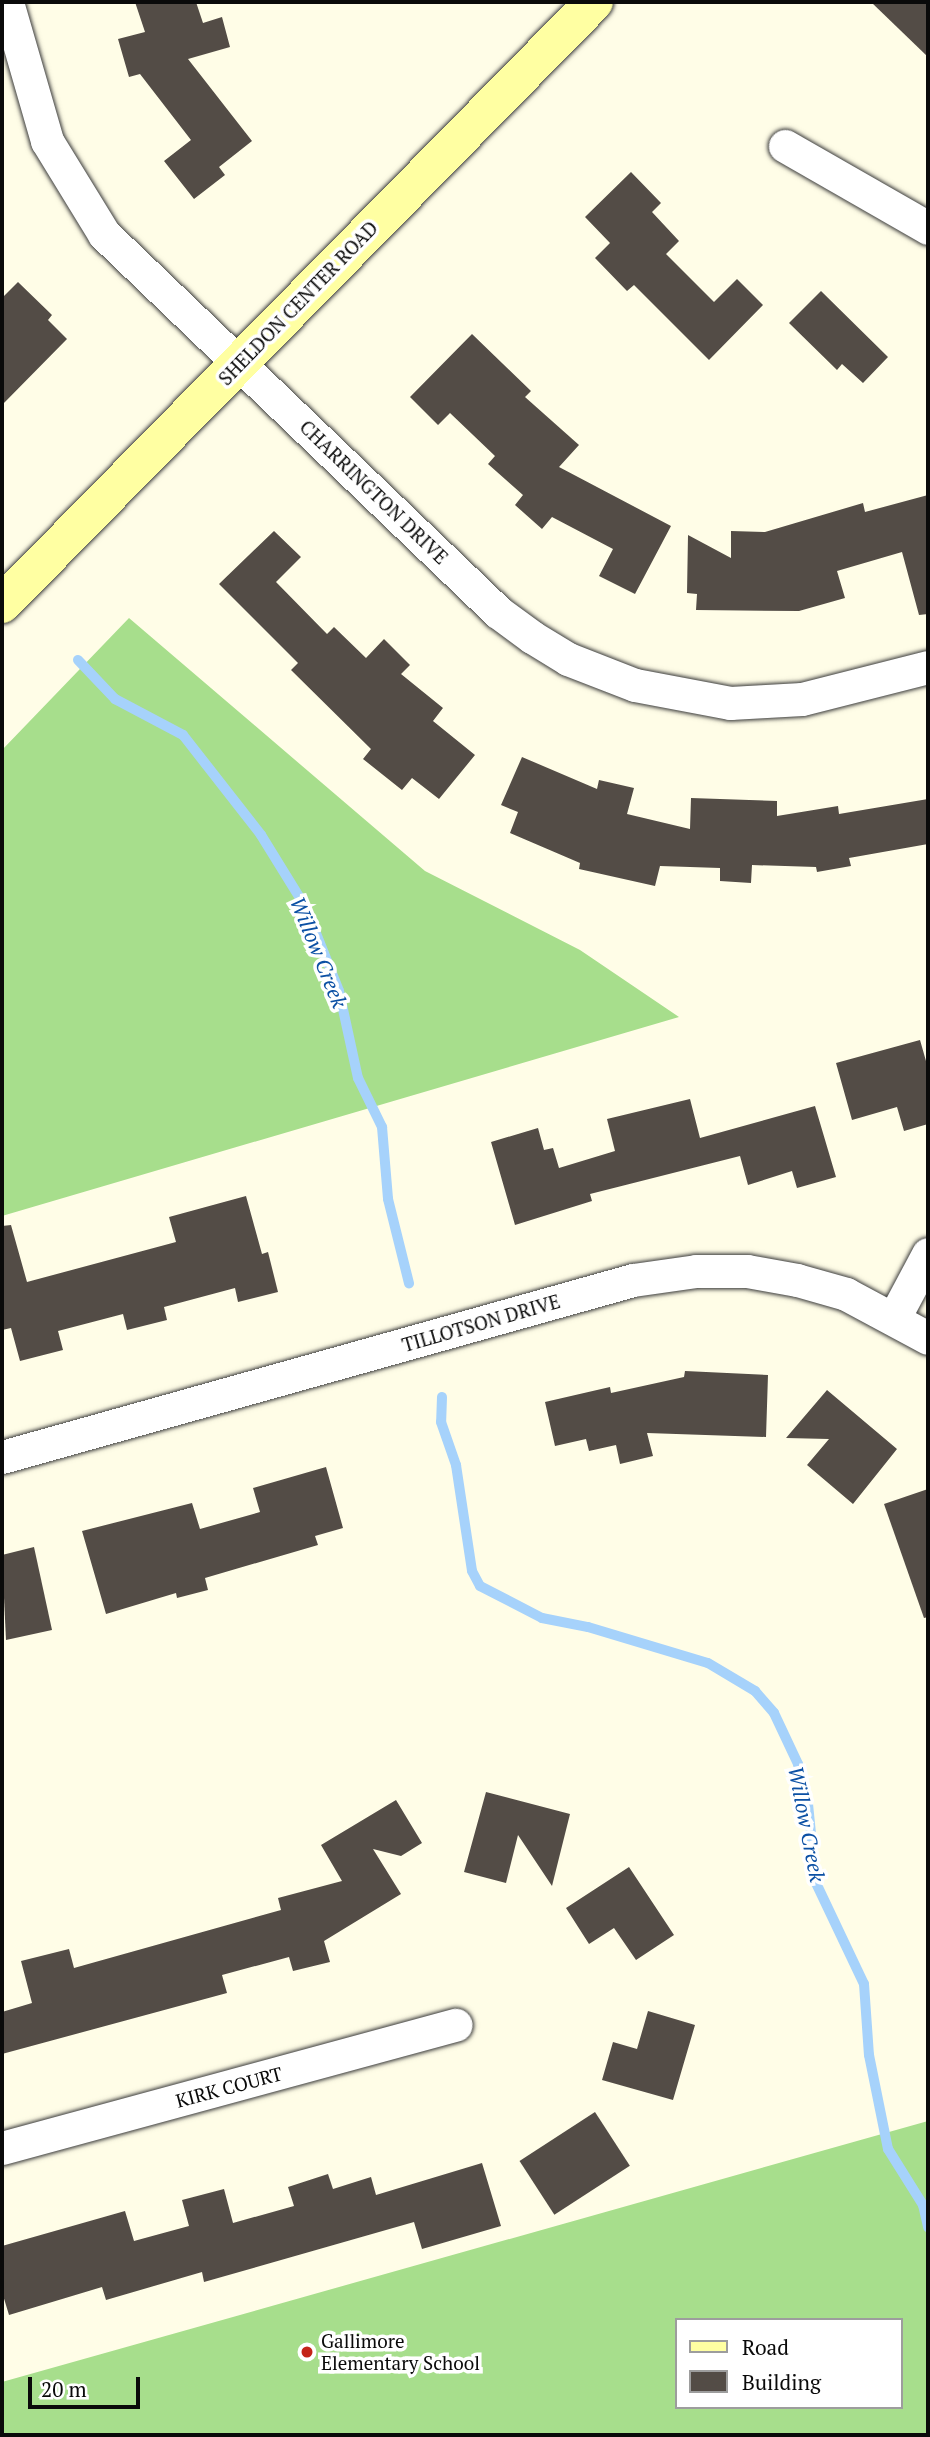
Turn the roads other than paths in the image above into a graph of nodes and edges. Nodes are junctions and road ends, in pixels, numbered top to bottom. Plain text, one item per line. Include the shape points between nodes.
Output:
1 (7, 2) edge
2 (594, 2) edge
3 (785, 146) dead end
4 (928, 228) edge
5 (241, 362) junction
6 (2, 604) edge
7 (928, 667) edge
8 (928, 1254) edge
9 (895, 1316) junction
10 (928, 1338) edge
11 (2, 1457) edge
12 (456, 2025) dead end
13 (2, 2148) edge

1 - 5 street, CHARRINGTON DRIVE via 47,141 68,179 104,234
2 - 5 main road, SHELDON CENTER ROAD
3 - 4 street
5 - 6 main road, SHELDON CENTER ROAD
5 - 7 street, CHARRINGTON DRIVE via 498,612 568,659 635,685 730,703 802,699
8 - 9 street
9 - 10 street, TILLOTSON DRIVE
9 - 11 street, TILLOTSON DRIVE via 846,1294 747,1271 696,1271 633,1280
12 - 13 street, KIRK COURT

